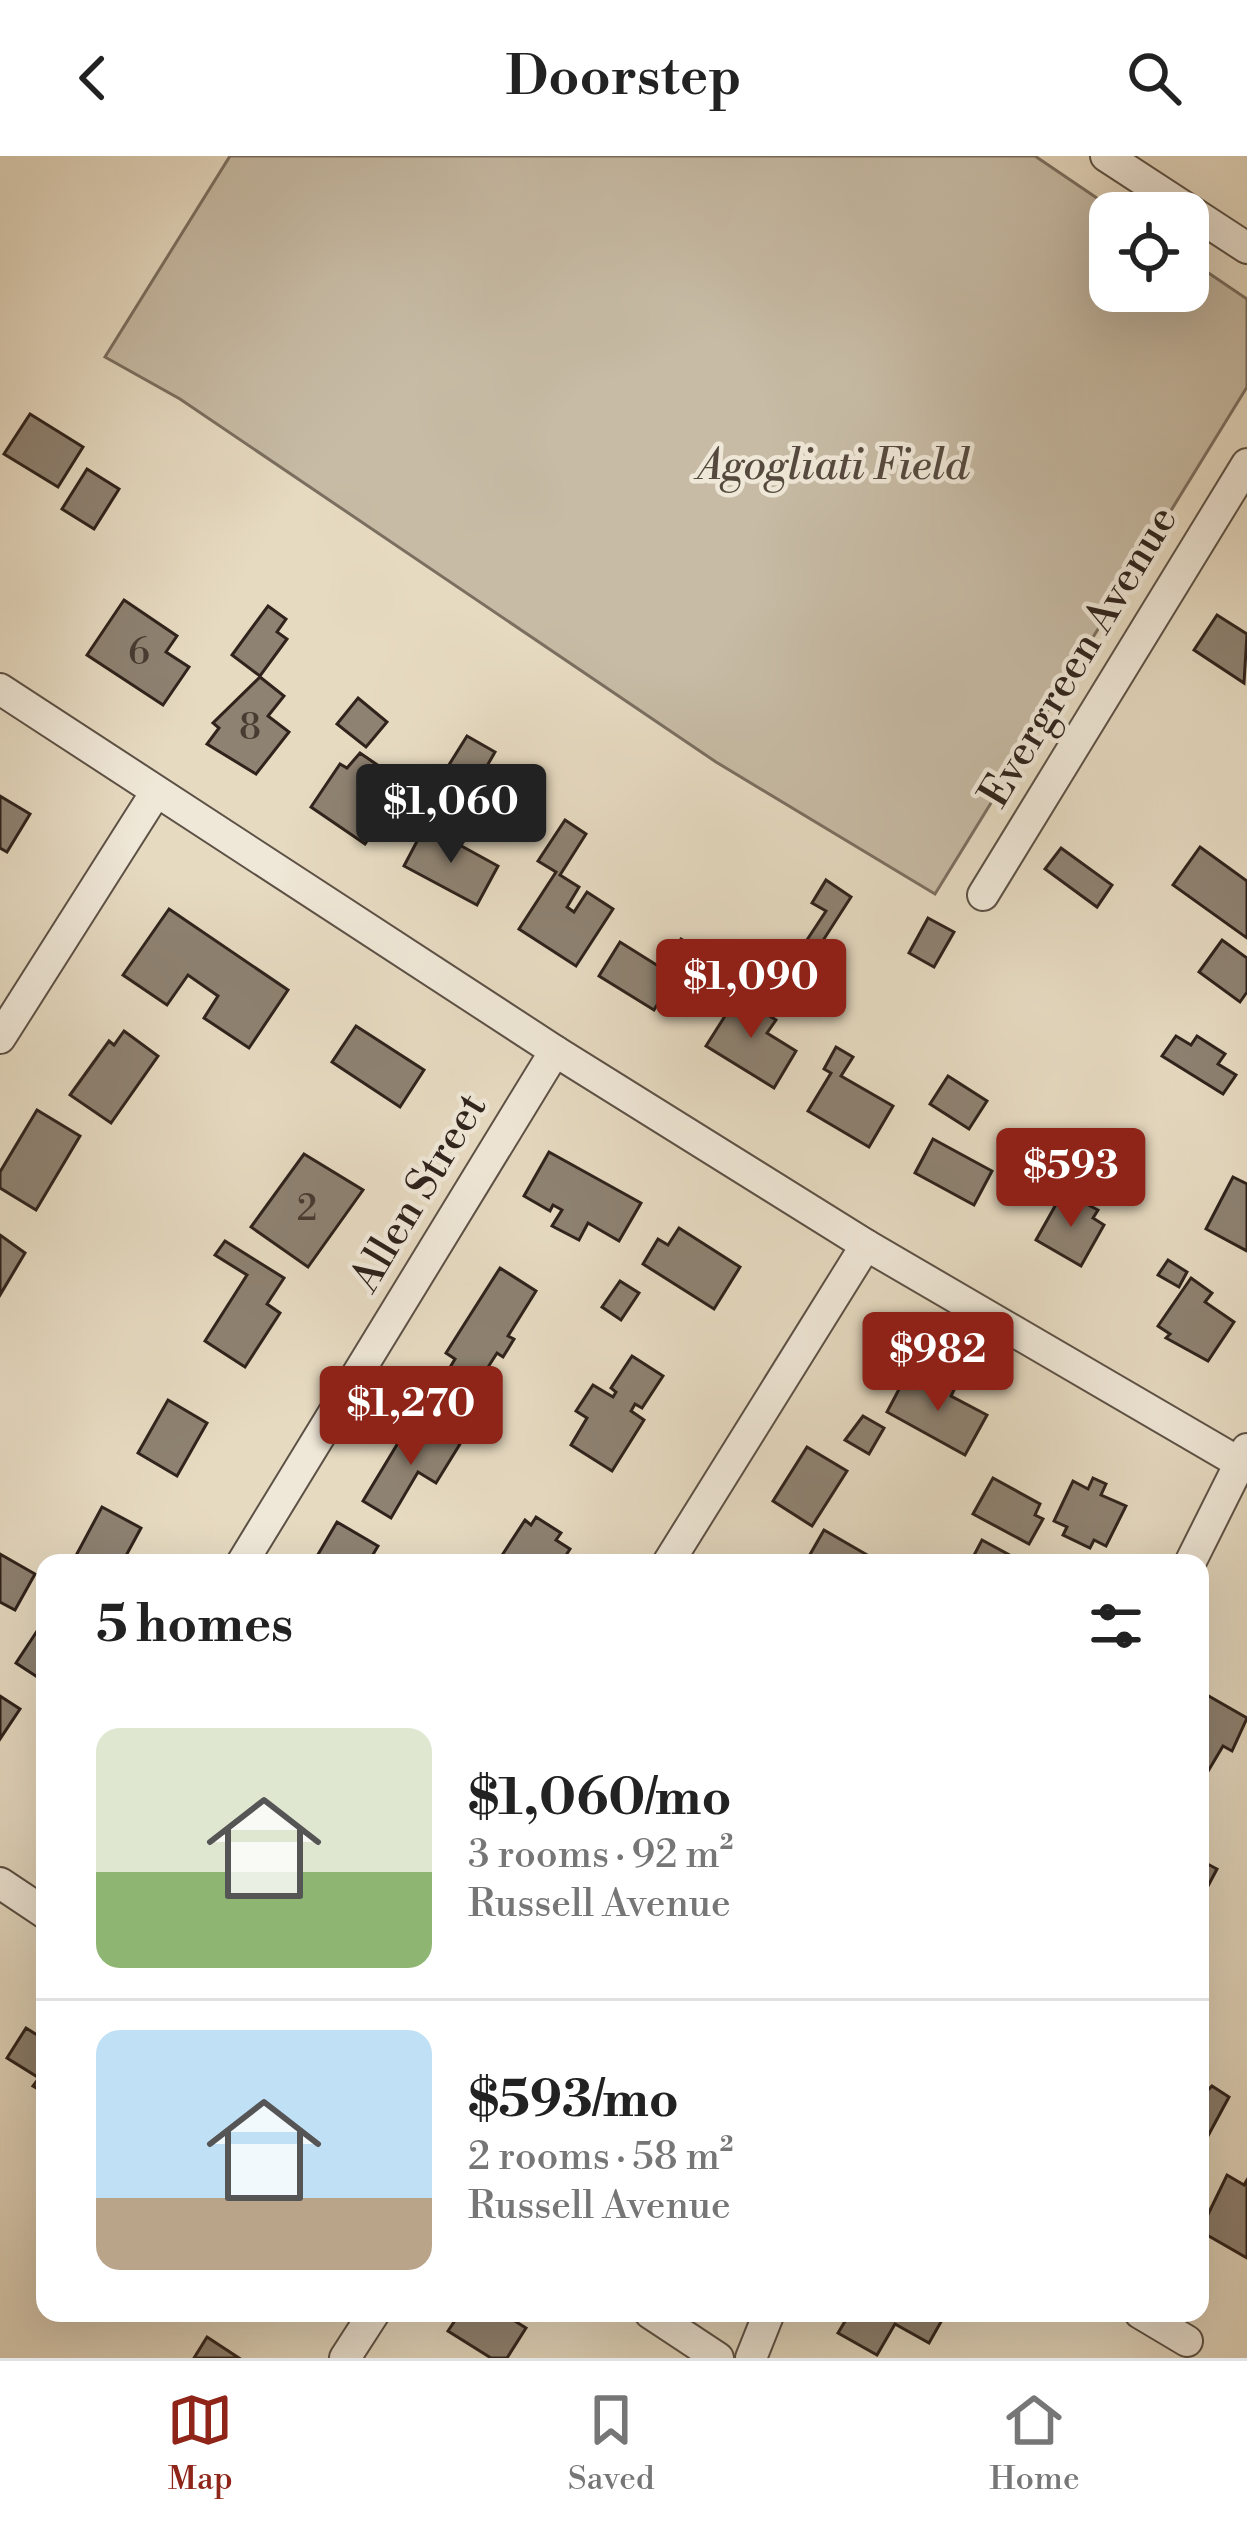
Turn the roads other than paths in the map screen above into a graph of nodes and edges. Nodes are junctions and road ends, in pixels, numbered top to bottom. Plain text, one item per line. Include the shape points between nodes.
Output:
1 (1106, 156) edge
2 (1247, 248) edge
3 (1247, 464) edge
4 (0, 689) edge
5 (156, 793) junction
6 (983, 895) dead end
7 (0, 1039) edge
8 (555, 1051) junction
9 (866, 1245) junction
10 (1243, 1456) edge
11 (248, 1554) edge
12 (674, 1554) edge
13 (1194, 1554) edge
14 (0, 1883) edge
15 (36, 1898) edge
16 (368, 2322) edge
17 (664, 2322) edge
18 (765, 2322) edge
19 (1155, 2322) edge
20 (1187, 2341) dead end
21 (345, 2358) edge
22 (718, 2358) edge
23 (751, 2358) edge

1 - 2 street
3 - 6 street, Evergreen Avenue
4 - 5 street
5 - 7 street
5 - 8 street
8 - 9 street
8 - 11 street, Allen Street
9 - 10 street
9 - 12 street
10 - 13 street
14 - 15 street
16 - 21 street
17 - 22 street
18 - 23 street
19 - 20 street

